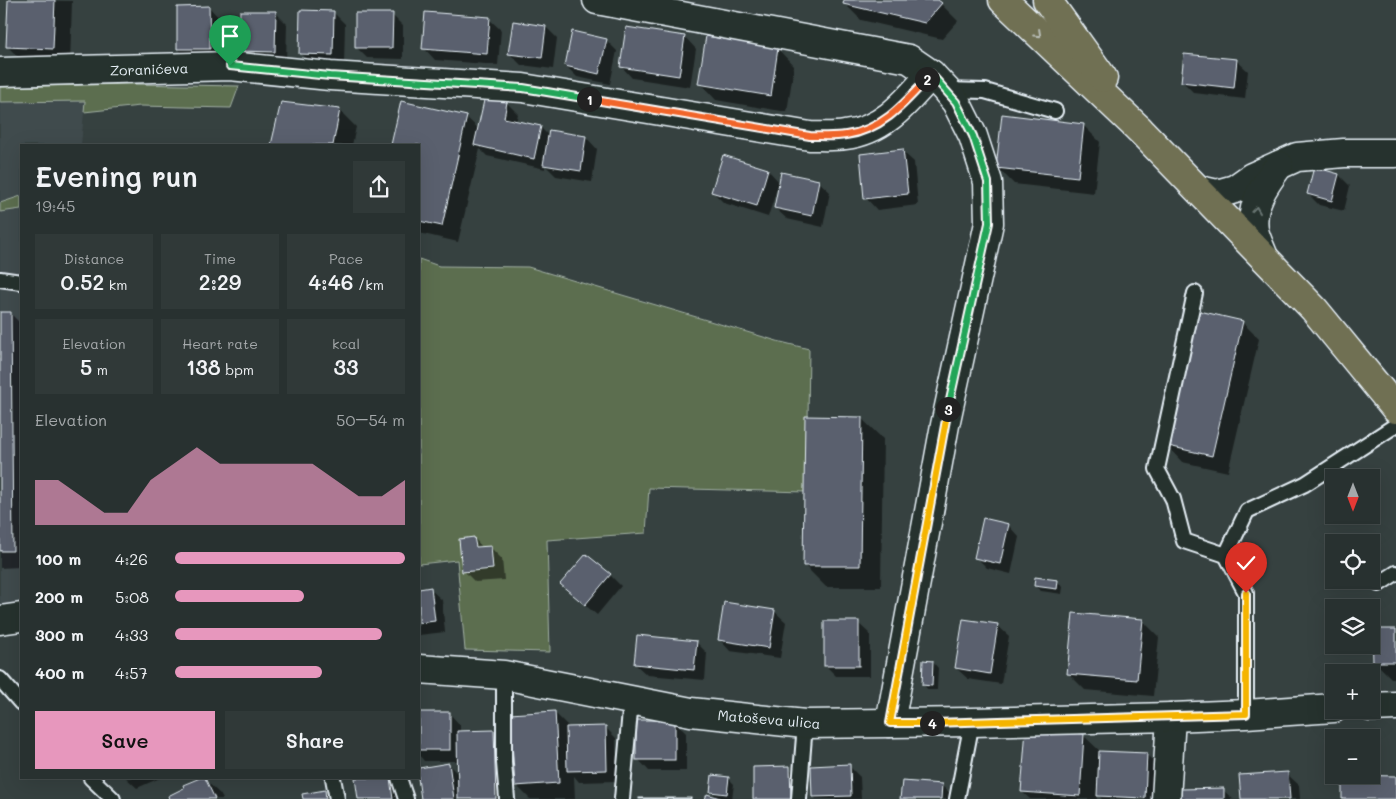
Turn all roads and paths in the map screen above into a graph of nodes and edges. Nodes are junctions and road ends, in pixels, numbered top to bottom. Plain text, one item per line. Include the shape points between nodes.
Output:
1 (1003, 0) edge
2 (1047, 0) edge
3 (609, 1) edge
4 (0, 72) edge
5 (938, 82) junction
6 (1055, 111) dead end
7 (1139, 129) junction
8 (1396, 153) edge
9 (1279, 165) junction
10 (1199, 190) junction
11 (1264, 257) junction
12 (0, 279) edge
13 (20, 282) edge
14 (1195, 293) dead end
15 (1396, 409) edge
16 (1396, 424) edge
17 (1226, 555) junction
18 (1396, 573) edge
19 (1380, 583) edge
20 (20, 617) edge
21 (0, 620) edge
22 (420, 669) edge
23 (504, 675) junction
24 (0, 679) edge
25 (631, 700) junction
26 (20, 703) edge
27 (1396, 706) edge
28 (1380, 707) edge
29 (1325, 709) edge
30 (1246, 714) junction
31 (1171, 717) junction
32 (972, 722) junction
33 (890, 723) junction
34 (805, 724) junction
35 (92, 779) edge
36 (333, 779) edge
37 (399, 779) edge
38 (113, 799) edge
39 (337, 799) edge
40 (406, 799) edge
41 (507, 799) edge
42 (622, 799) edge
43 (799, 799) edge
44 (957, 799) edge
45 (1166, 799) edge

1 -> 7 main road
2 - 7 main road
3 - 5 street via 909,59
4 - 5 street, Zoranićeva via 230,66 523,88 810,136 846,135 877,126
5 - 6 lane via 985,91
5 - 33 street via 956,102 973,136 988,182 989,223 945,425
7 - 10 main road
8 - 9 street via 1319,154 1297,157
9 - 10 street via 1235,189 1216,194
11 -> 9 street via 1254,230 1256,208 1260,192
10 - 11 main road
11 - 15 main road via 1314,309
12 - 13 lane
14 - 17 lane via 1157,469 1173,499 1184,541
16 - 17 lane via 1305,484 1247,511
17 - 30 lane via 1246,593
18 - 19 lane
20 - 21 street
22 - 23 street, Matoševa ulica
23 - 25 street, Matoševa ulica
23 - 41 lane
24 - 26 lane
25 - 34 street, Matoševa ulica via 691,712
25 - 42 lane
27 - 28 street
29 - 30 street, Matoševa ulica
30 - 31 street, Matoševa ulica
31 - 32 street, Matoševa ulica
31 - 45 street
32 - 33 street, Matoševa ulica
32 - 44 lane
33 - 34 street, Matoševa ulica
34 - 43 lane
35 - 38 lane
36 - 39 lane
37 - 40 lane

